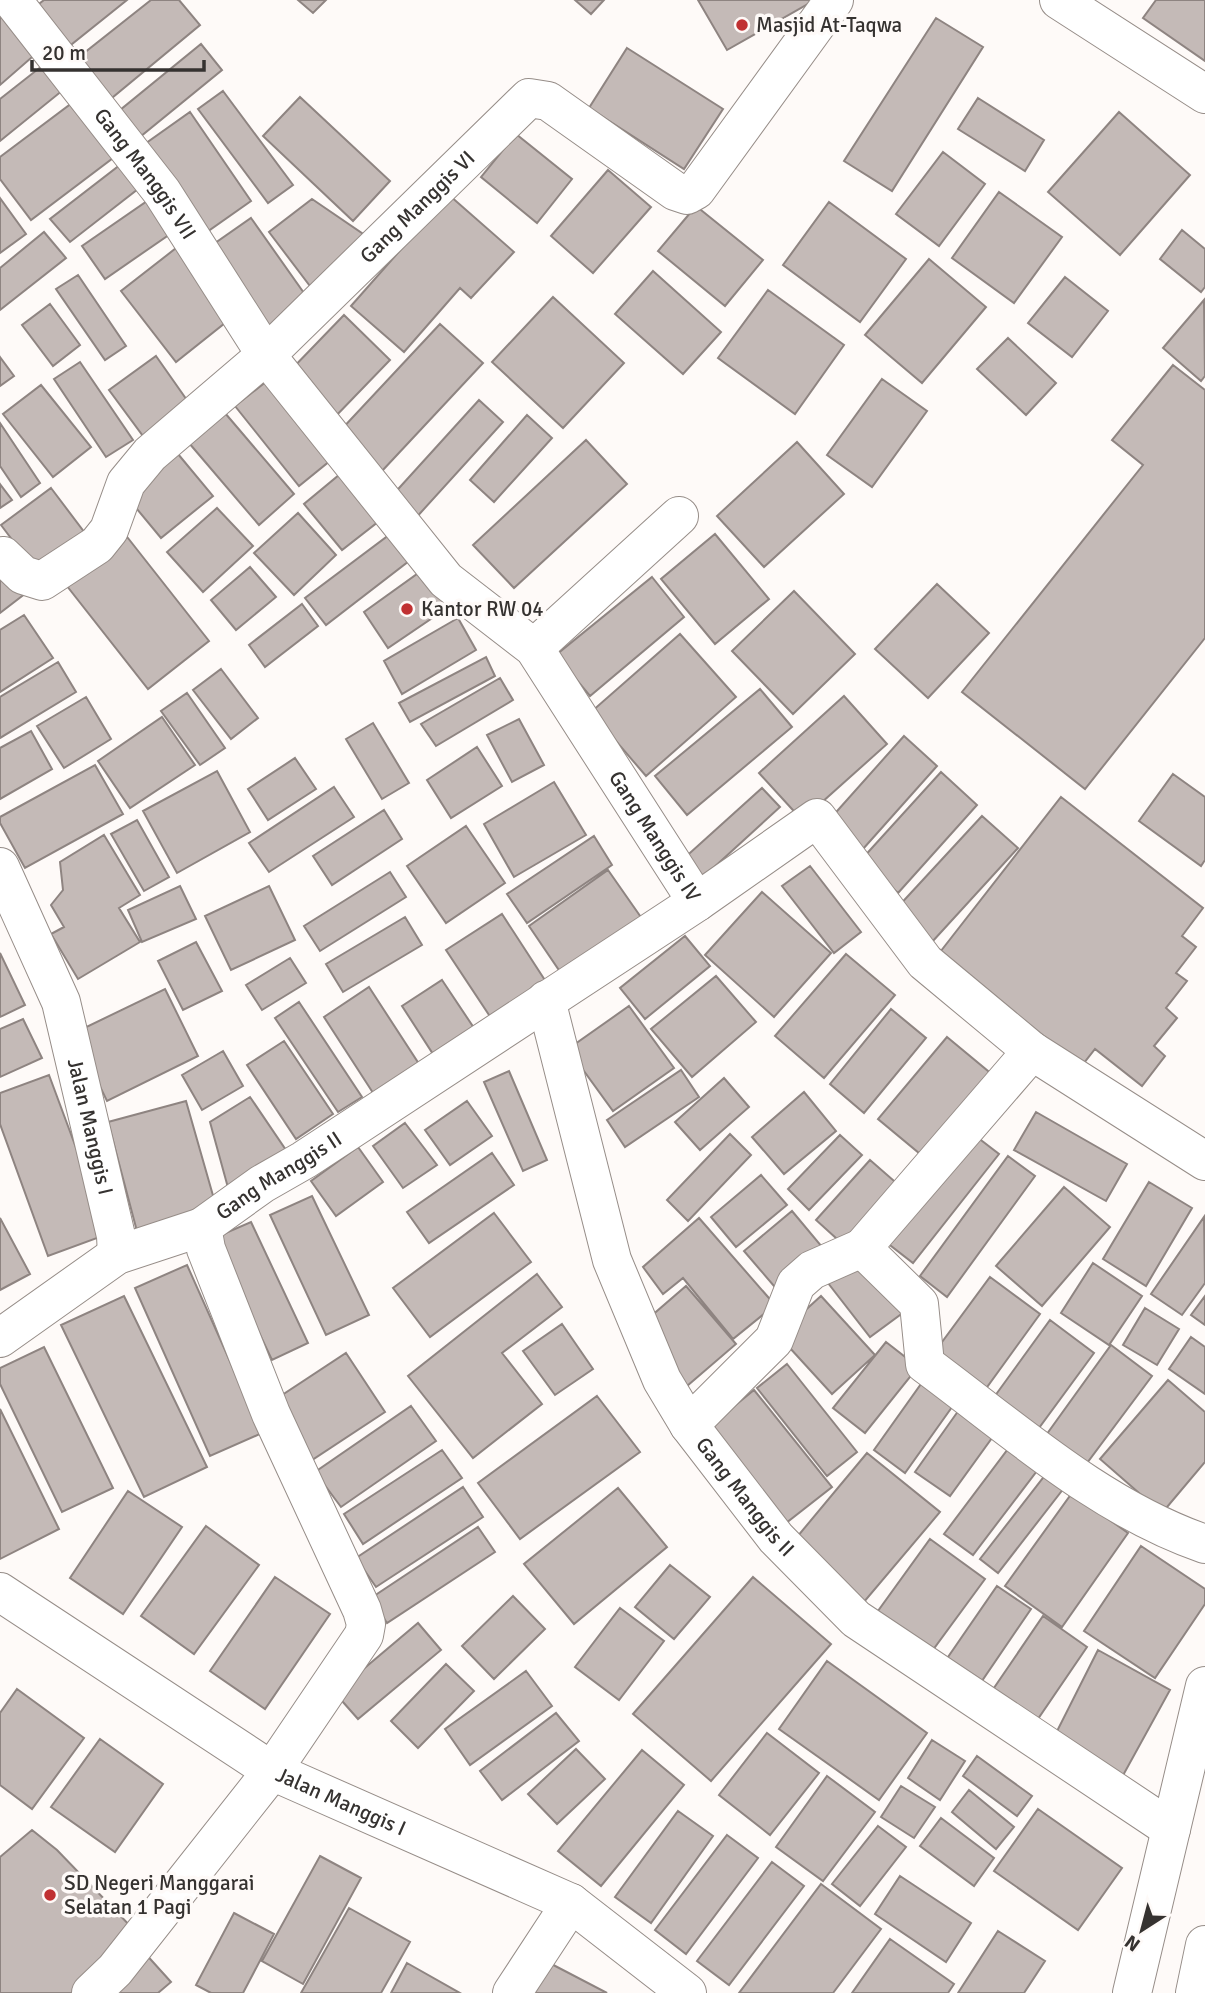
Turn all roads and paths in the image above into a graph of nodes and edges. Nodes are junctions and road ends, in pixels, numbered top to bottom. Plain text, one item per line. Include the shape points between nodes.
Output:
1 (12, 0) edge
2 (834, 0) edge
3 (1059, 0) edge
4 (1205, 94) edge
5 (266, 355) junction
6 (678, 516) dead end
7 (1, 555) edge
8 (534, 648) junction
9 (0, 867) edge
10 (697, 902) junction
11 (546, 1000) junction
12 (1032, 1052) junction
13 (1205, 1161) edge
14 (202, 1227) junction
15 (862, 1248) junction
16 (117, 1255) junction
17 (0, 1338) edge
18 (689, 1425) junction
19 (1205, 1544) edge
20 (0, 1592) edge
21 (1205, 1686) edge
22 (272, 1772) junction
23 (1171, 1829) junction
24 (571, 1903) junction
25 (1205, 1945) edge
26 (91, 1993) edge
27 (512, 1993) edge
28 (687, 1993) edge
29 (1132, 1993) edge
30 (1195, 1993) edge

1 - 5 street, Gang Manggis VII via 162,192
2 - 5 street, Gang Manggis VI via 687,195 548,101 529,98
3 - 4 street
5 - 7 street, Gang Manggis VI via 150,454 126,483 109,530 97,545 42,581 23,575
5 - 8 street, Gang Manggis IV via 446,580
6 - 8 street
8 - 10 street, Gang Manggis IV
9 - 16 street, Jalan Manggis I via 61,1002
10 - 11 street, Gang Manggis II
10 - 12 street, Gang Manggis IV via 817,818 925,962
11 - 14 street, Gang Manggis II
11 - 18 street, Gang Manggis II via 612,1260 656,1369
12 - 13 street, Gang Manggis IV
12 - 15 street
14 - 16 street
14 - 22 street, Gang Manggis II via 206,1249 271,1413 366,1624 364,1635
15 - 18 street via 812,1270 796,1284 774,1340
15 - 19 street via 919,1304 925,1364 1100,1493 1161,1529
16 - 17 street
18 - 23 street, Gang Manggis II via 776,1538 856,1619
20 - 22 street, Jalan Manggis I
21 - 23 street
22 - 24 street, Jalan Manggis I
22 - 26 street
23 - 29 street
24 - 27 street
24 - 28 street, Jalan Manggis I
25 - 30 street

